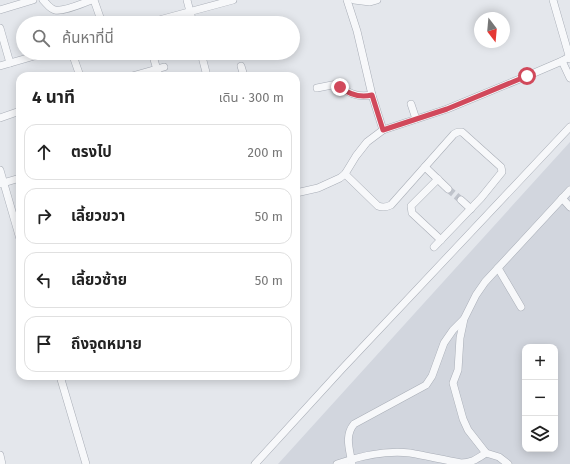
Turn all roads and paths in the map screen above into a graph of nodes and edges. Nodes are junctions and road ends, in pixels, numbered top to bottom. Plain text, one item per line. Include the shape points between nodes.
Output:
1 (33, 0) edge
2 (43, 0) edge
3 (93, 0) edge
4 (233, 0) edge
5 (347, 0) edge
6 (354, 0) edge
7 (378, 0) edge
8 (553, 0) edge
9 (188, 2) edge
10 (0, 10) edge
11 (190, 12) junction
12 (100, 16) edge
13 (175, 16) edge
14 (191, 16) edge
15 (0, 28) edge
16 (569, 55) edge
17 (16, 59) edge
18 (74, 60) edge
19 (155, 60) edge
20 (203, 60) edge
21 (9, 61) junction
22 (562, 61) junction
23 (0, 66) edge
24 (241, 66) dead end
25 (160, 71) edge
26 (79, 72) edge
27 (206, 72) edge
28 (243, 72) edge
29 (570, 78) edge
30 (318, 88) dead end
31 (372, 95) junction
32 (410, 104) dead end
33 (16, 112) edge
34 (0, 118) edge
35 (416, 119) junction
36 (570, 127) edge
37 (383, 130) junction
38 (425, 167) junction
39 (0, 170) edge
40 (345, 174) junction
41 (16, 179) edge
42 (438, 179) junction
43 (2, 184) edge
44 (448, 189) tunnel mouth
45 (570, 190) edge
46 (300, 192) edge
47 (562, 198) junction
48 (461, 200) tunnel mouth
49 (570, 207) edge
50 (471, 209) junction
51 (16, 223) edge
52 (441, 240) junction
53 (434, 247) dead end
54 (498, 268) junction
55 (520, 307) dead end
56 (464, 318) junction
57 (61, 380) edge
58 (486, 453) junction
59 (0, 456) edge
60 (352, 461) edge
61 (448, 462) edge
62 (2, 464) edge
63 (86, 464) edge
64 (255, 464) edge
65 (337, 464) edge
66 (508, 464) edge

1 - 10 street
2 - 3 street via 56,10
3 - 12 street
4 - 11 street
5 - 31 street
6 - 7 street
8 - 16 street
9 - 11 street
11 - 13 street
11 - 14 street
15 - 21 street
16 - 22 street
17 - 21 street
18 - 26 street
19 - 25 street
20 - 27 street
21 - 23 street
22 - 29 street
22 - 35 street via 447,109
24 - 28 street
30 - 31 street via 337,84 351,94
31 - 37 street
32 - 35 street
33 - 34 street
35 - 37 street
36 - 64 street
37 - 40 street via 367,142
38 - 40 street via 391,205 382,208
38 - 42 street
38 - 50 street via 454,134 462,132 501,167 501,175
39 - 43 street
40 - 46 street via 318,188
41 - 43 street
42 - 44 street
42 - 52 street via 411,206 411,210
43 - 51 street
45 - 47 street
47 - 49 street
47 - 54 street
48 - 50 street
50 - 52 street
52 - 53 street
54 - 55 street
54 - 56 street via 476,295
56 - 58 street via 458,370 453,383 468,430
56 - 60 street via 444,343 426,385 354,424 348,437
57 - 63 street
58 - 61 street via 467,463
58 - 66 street via 499,457
59 - 62 street
60 - 61 street via 373,454 409,453
60 - 65 street

